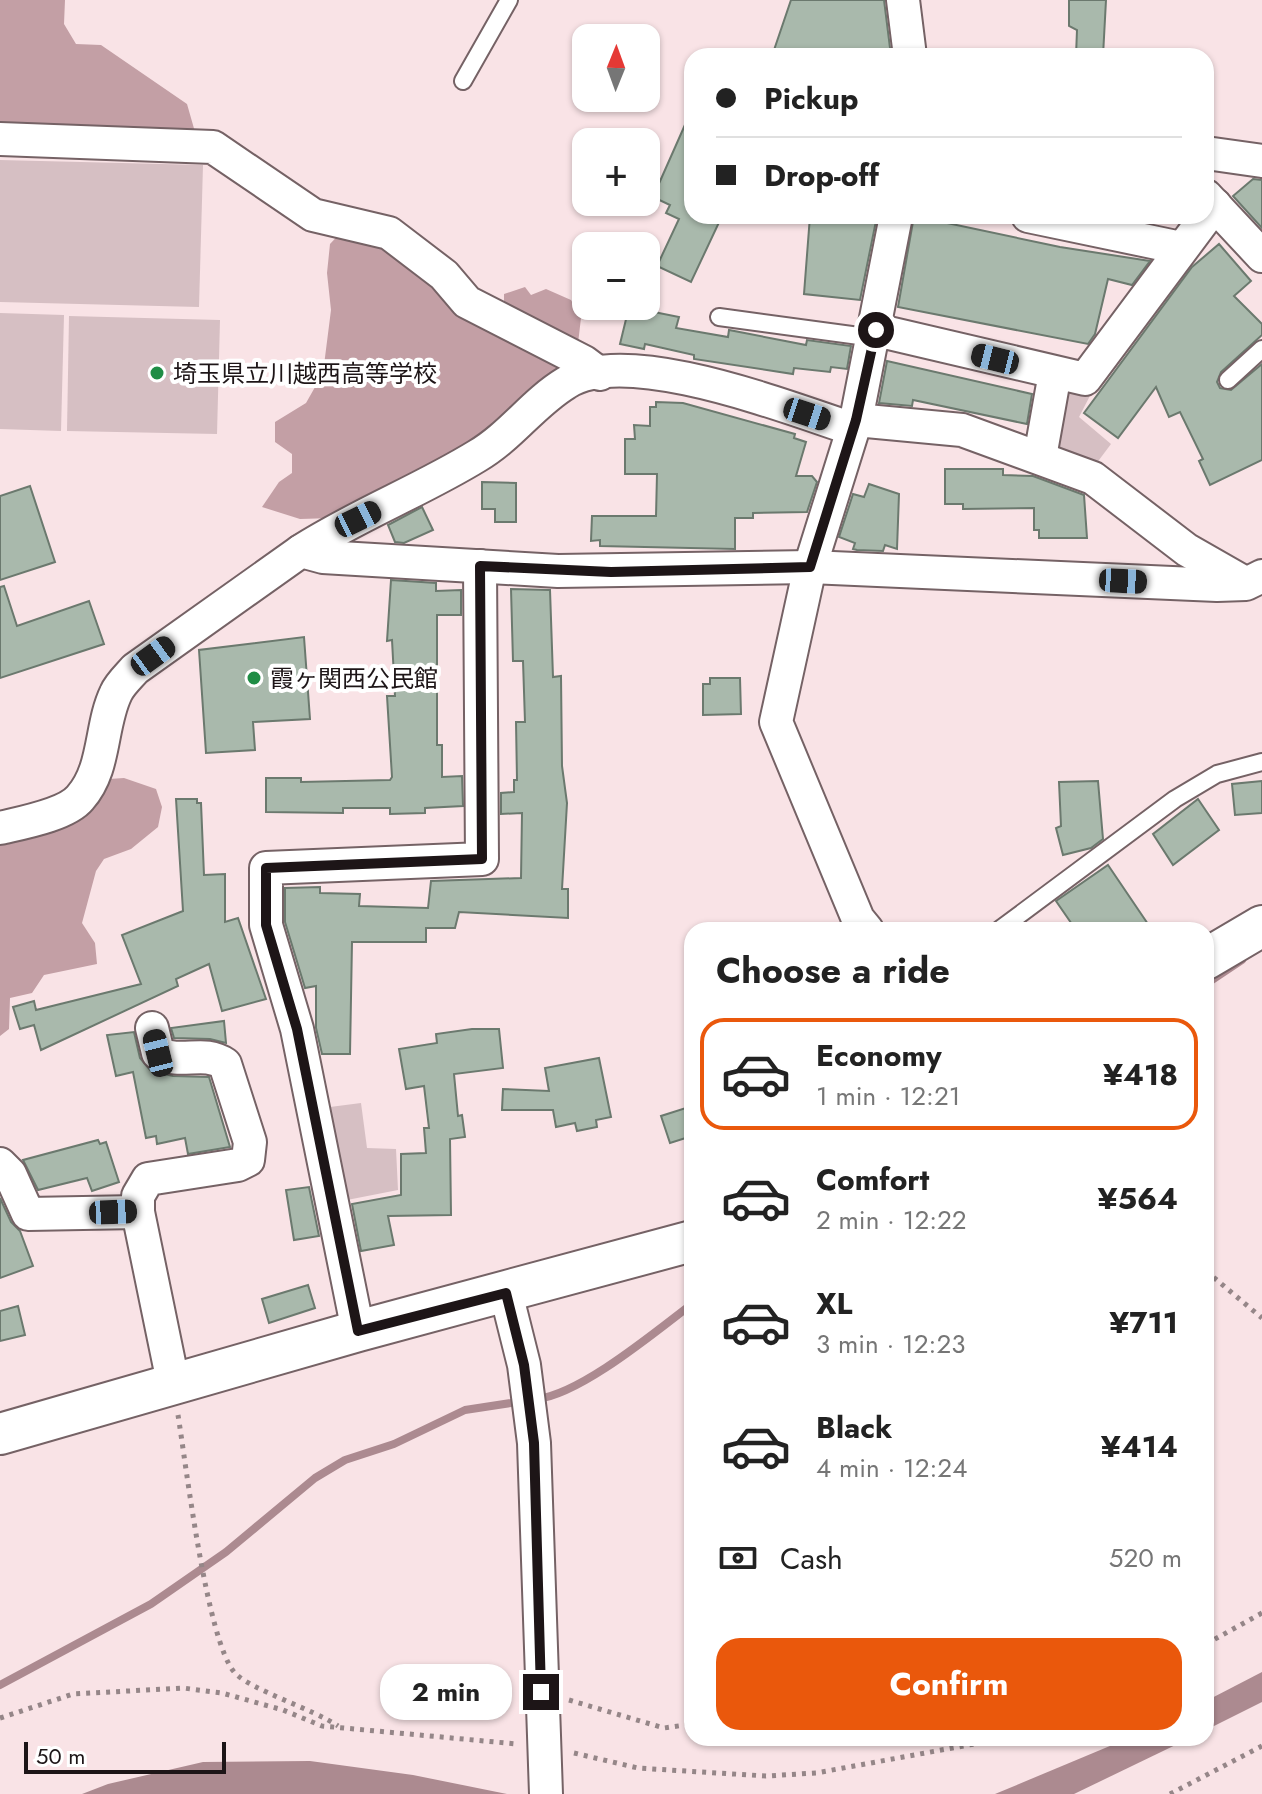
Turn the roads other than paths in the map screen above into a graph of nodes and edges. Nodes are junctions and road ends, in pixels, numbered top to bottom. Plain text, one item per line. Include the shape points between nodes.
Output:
1 (509, 0) edge
2 (903, 0) edge
3 (909, 48) edge
4 (463, 81) dead end
5 (0, 139) edge
6 (1214, 154) edge
7 (1262, 161) edge
8 (1214, 204) edge
9 (895, 224) edge
10 (1066, 224) edge
11 (1196, 224) edge
12 (1181, 248) junction
13 (1262, 256) edge
14 (719, 317) dead end
15 (875, 334) junction
16 (1262, 349) edge
17 (1055, 373) junction
18 (600, 374) junction
19 (1228, 380) dead end
20 (854, 424) junction
21 (1040, 457) junction
22 (301, 551) junction
23 (480, 566) junction
24 (810, 567) junction
25 (1257, 585) edge
26 (1262, 762) edge
27 (0, 828) edge
28 (860, 922) edge
29 (1010, 922) edge
30 (1262, 926) edge
31 (1214, 954) edge
32 (152, 1028) dead end
33 (0, 1164) edge
34 (138, 1212) junction
35 (684, 1243) edge
36 (506, 1293) junction
37 (358, 1331) junction
38 (174, 1387) junction
39 (0, 1434) edge
40 (546, 1794) edge

1 - 4 lane
2 - 3 street
5 - 18 street via 213,147 313,215 389,233 444,275 467,302
6 - 7 street
8 - 13 street
9 - 15 street
10 - 12 street
11 - 12 street
12 - 17 street via 1085,379
14 - 15 lane
15 - 17 street
15 - 20 street
16 - 19 lane
17 - 21 street
18 - 20 street via 650,371
18 - 22 street via 566,382 498,444
20 - 21 street via 962,430
20 - 24 street
21 - 25 street via 1093,478 1187,550
22 - 23 street via 323,557
22 - 27 street via 135,669 117,691 98,764 80,799 40,818
23 - 24 street via 611,572
23 - 37 street via 482,859 266,868 266,925 297,1029
24 - 25 street
24 - 28 street via 776,722
26 - 29 lane via 1217,774 1175,799
30 - 31 street
32 - 34 street via 158,1053 174,1060 210,1056 225,1064 251,1154 238,1165 148,1179 138,1196
33 - 34 street via 28,1214
34 - 38 street
35 - 36 street
36 - 37 street
36 - 40 street via 524,1365 534,1443
37 - 38 street
38 - 39 street

